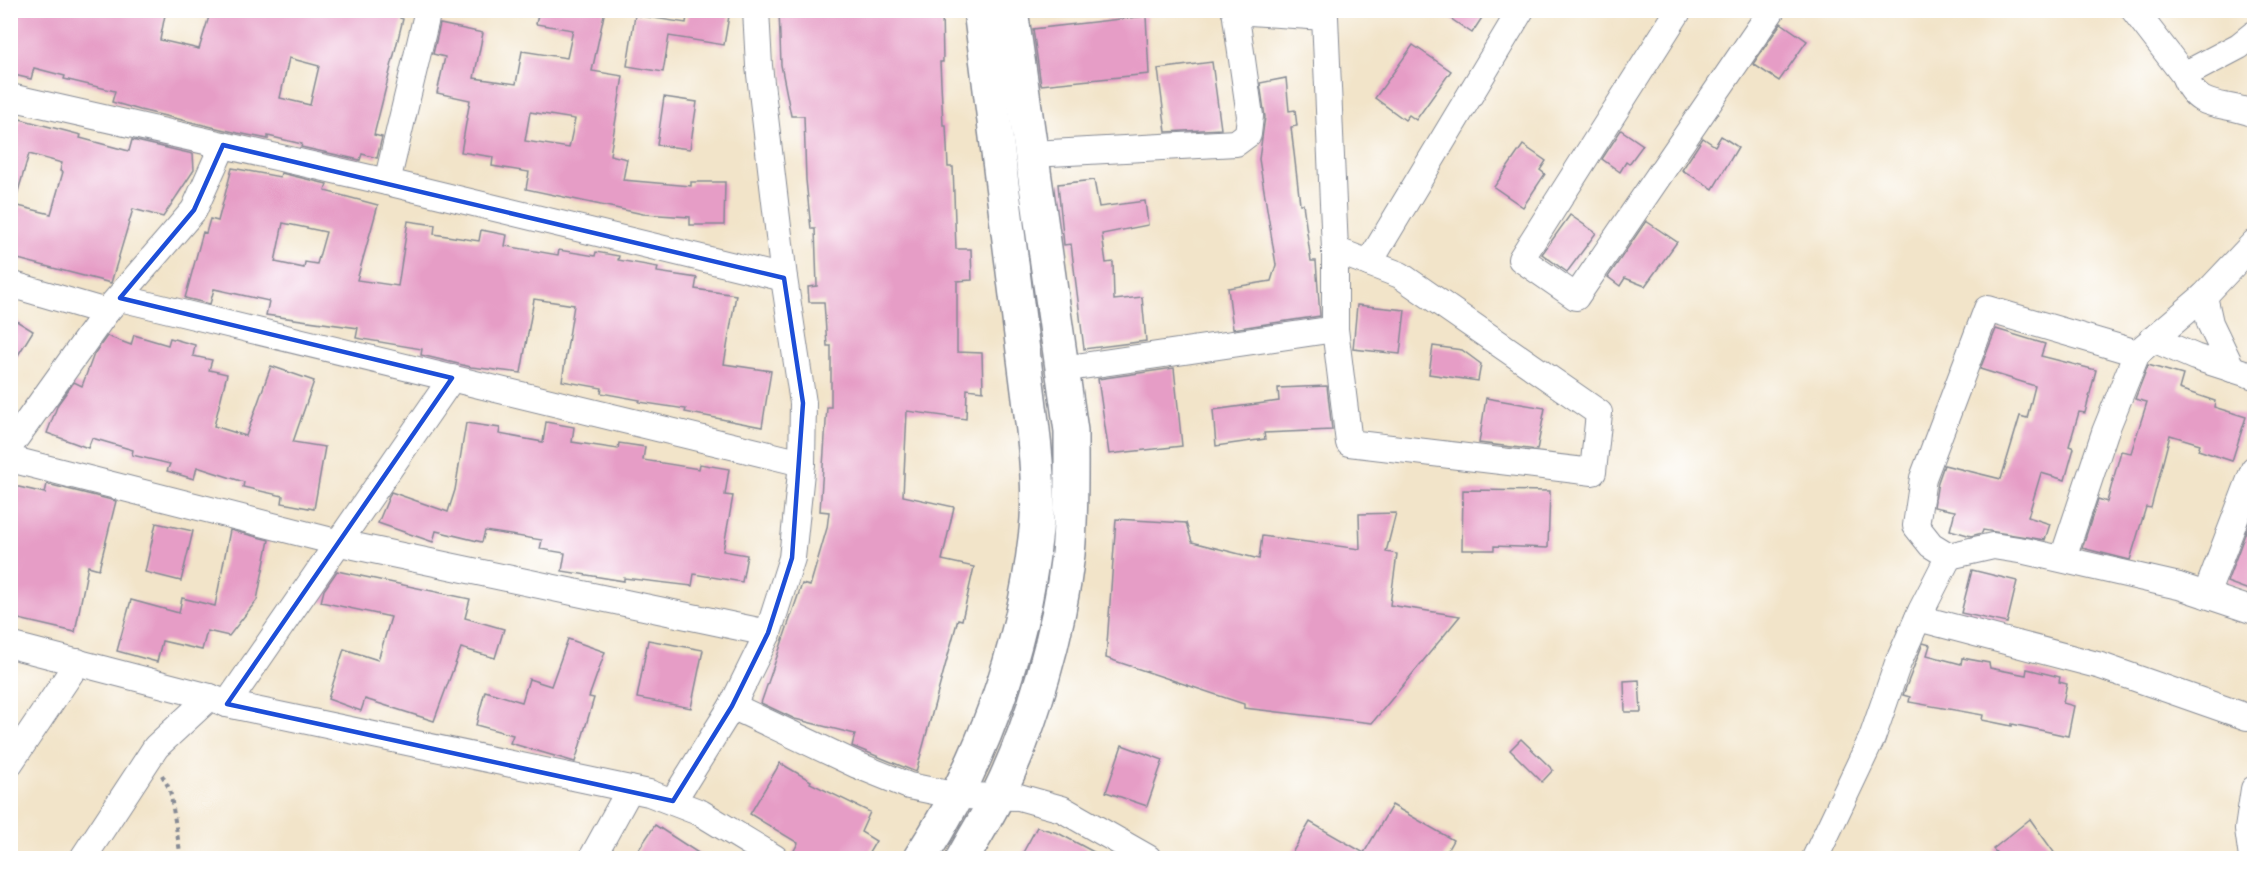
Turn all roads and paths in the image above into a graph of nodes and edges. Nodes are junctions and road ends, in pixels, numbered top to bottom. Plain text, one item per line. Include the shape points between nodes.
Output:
1 (428, 10) edge
2 (756, 10) edge
3 (980, 10) edge
4 (1011, 10) edge
5 (1521, 10) edge
6 (1679, 10) edge
7 (1772, 10) edge
8 (2134, 10) edge
9 (1235, 11) edge
10 (1329, 14) edge
11 (2254, 34) edge
12 (2184, 75) junction
13 (10, 97) edge
14 (2254, 114) edge
15 (223, 145) junction
16 (1032, 154) junction
17 (387, 182) junction
18 (2254, 243) edge
19 (1335, 250) junction
20 (1369, 263) junction
21 (784, 278) junction
22 (10, 284) edge
23 (2204, 296) junction
24 (113, 305) junction
25 (1335, 329) junction
26 (2145, 346) junction
27 (1062, 369) junction
28 (2243, 372) edge
29 (452, 378) junction
30 (10, 446) edge
31 (10, 459) edge
32 (802, 463) junction
33 (2254, 468) edge
34 (340, 543) junction
35 (1949, 556) junction
36 (2063, 558) junction
37 (2206, 595) junction
38 (2254, 611) edge
39 (1918, 618) junction
40 (768, 633) junction
41 (10, 645) edge
42 (78, 662) junction
43 (219, 700) junction
44 (732, 706) junction
45 (2247, 717) dead end
46 (156, 747) junction
47 (10, 763) edge
48 (630, 789) junction
49 (2254, 789) edge
50 (998, 795) junction
51 (958, 796) junction
52 (673, 801) junction
53 (83, 858) edge
54 (182, 858) edge
55 (591, 858) edge
56 (775, 858) edge
57 (920, 858) edge
58 (963, 858) edge
59 (1148, 858) edge
60 (1815, 858) edge
61 (2252, 858) edge

1 - 17 street
2 - 21 street
3 - 51 main road via 1038,483 1036,538 1014,644 984,737
4 - 16 main road
5 - 20 street
6 - 7 street via 1521,259 1576,297
8 - 12 street
9 - 10 street
9 - 16 street via 1250,116 1248,134 1236,143
10 - 19 street
11 - 12 street
12 - 14 street via 2189,90 2200,100
13 - 15 street
15 - 17 street
15 - 24 street via 194,210
16 - 27 main road
17 - 21 street
18 - 23 street
19 - 20 street
19 - 25 street
20 - 25 street via 1400,275 1599,413 1593,472 1349,443
21 - 32 street via 803,403
22 - 24 street
23 - 26 street
23 - 28 street via 2210,323
24 - 29 street
24 - 30 street
25 - 27 street
26 - 28 street
26 - 35 street via 1987,309 1923,478 1917,507 1916,526 1922,537
26 - 36 street via 2105,432
27 - 50 main road via 1071,430 1068,555 1041,678
29 - 32 street
29 - 34 street
31 - 34 street
32 - 40 street via 792,558
33 - 37 street
34 - 40 street
34 - 43 street
35 - 36 street via 1993,546
35 - 39 street
36 - 37 street
37 - 38 street
39 - 45 street via 2101,666
39 - 60 street via 1872,738
40 - 44 street
41 - 42 street
42 - 43 street
42 - 47 street
43 - 46 street
43 - 48 street
44 - 51 street via 899,782
44 - 52 street
46 - 53 street
46 - 54 path via 159,768 170,790
48 - 52 street
48 - 55 street
49 - 61 street via 2248,829
50 - 51 street
50 - 58 main road
50 - 59 street via 1062,809
51 - 57 main road
52 - 56 street via 728,828

